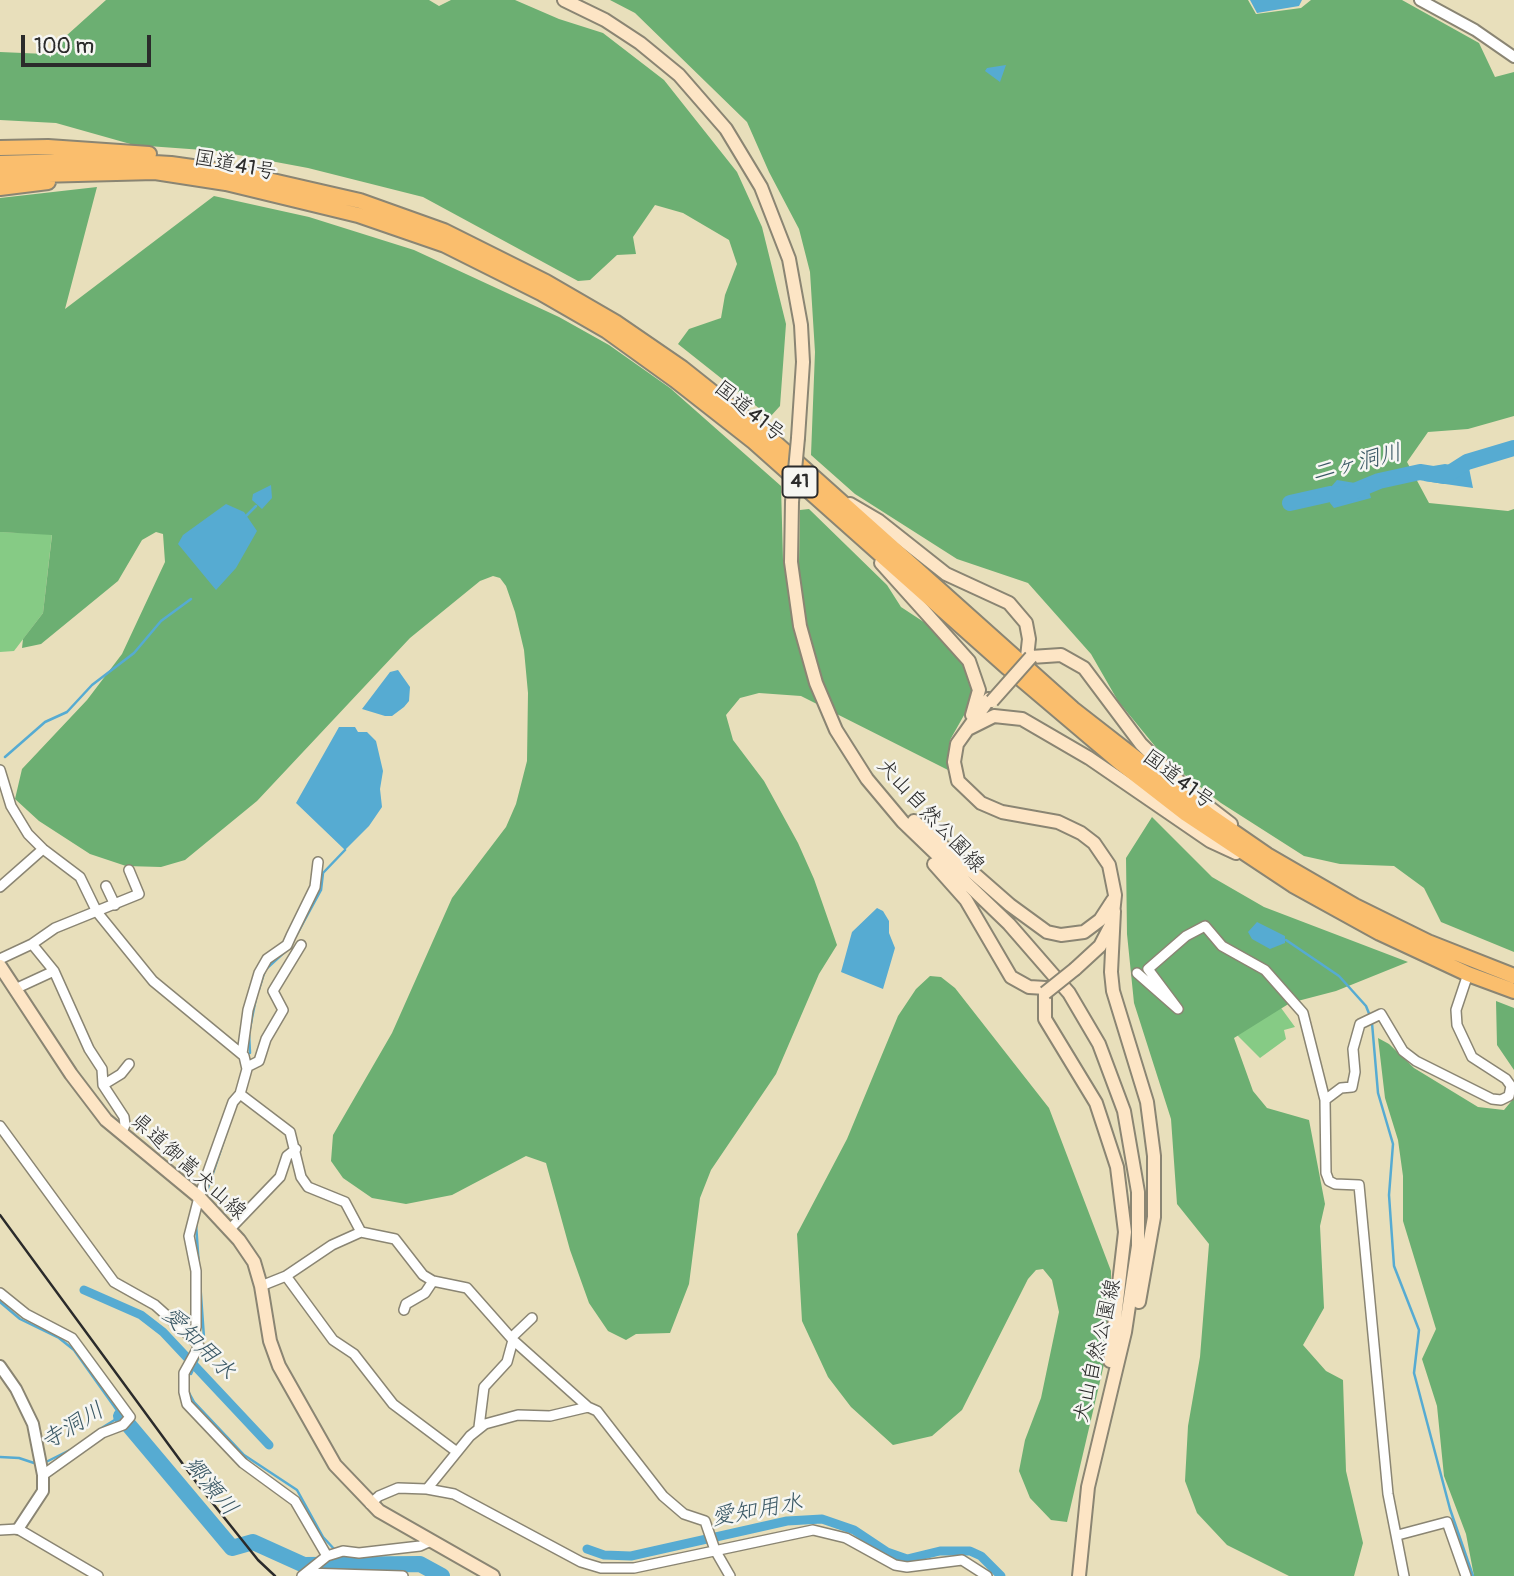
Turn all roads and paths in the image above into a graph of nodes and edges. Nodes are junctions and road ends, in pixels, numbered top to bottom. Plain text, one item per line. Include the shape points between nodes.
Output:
1 (564, 0) edge
2 (1420, 0) edge
3 (1514, 57) edge
4 (0, 148) edge
5 (0, 163) edge
6 (105, 172) junction
7 (242, 174) junction
8 (0, 176) edge
9 (0, 188) edge
10 (838, 496) junction
11 (840, 516) junction
12 (1029, 657) junction
13 (965, 731) junction
14 (0, 769) edge
15 (867, 779) junction
16 (43, 849) junction
17 (1263, 860) junction
18 (318, 862) dead end
19 (129, 870) dead end
20 (106, 886) dead end
21 (0, 887) edge
22 (1115, 895) junction
23 (115, 905) junction
24 (1114, 911) junction
25 (97, 912) junction
26 (32, 944) junction
27 (300, 946) dead end
28 (0, 959) edge
29 (0, 966) edge
30 (54, 971) junction
31 (1137, 973) dead end
32 (1468, 974) junction
33 (1514, 976) edge
34 (15, 989) junction
35 (1046, 990) junction
36 (1514, 991) edge
37 (242, 1054) junction
38 (129, 1064) dead end
39 (247, 1067) junction
40 (103, 1085) junction
41 (240, 1094) junction
42 (1325, 1100) junction
43 (0, 1126) edge
44 (122, 1132) junction
45 (296, 1149) junction
46 (199, 1197) junction
47 (230, 1229) junction
48 (361, 1232) junction
49 (286, 1276) junction
50 (433, 1281) junction
51 (261, 1286) junction
52 (0, 1293) edge
53 (404, 1310) dead end
54 (532, 1318) dead end
55 (193, 1339) junction
56 (512, 1339) junction
57 (0, 1366) edge
58 (1110, 1393) junction
59 (589, 1407) junction
60 (1104, 1416) junction
61 (479, 1427) junction
62 (457, 1452) junction
63 (42, 1468) junction
64 (427, 1489) junction
65 (370, 1504) junction
66 (0, 1530) edge
67 (18, 1530) junction
68 (1398, 1535) junction
69 (431, 1541) junction
70 (715, 1550) junction
71 (329, 1555) junction
72 (305, 1573) edge
73 (98, 1576) edge
74 (403, 1576) edge
75 (493, 1576) edge
76 (730, 1576) edge
77 (987, 1576) edge
78 (1079, 1576) edge
79 (1405, 1576) edge
80 (1466, 1576) edge

1 - 15 main road, 犬山自然公園線, bridge via 605,20 679,75 726,129 761,187 789,259 799,314 803,362 791,562 807,656 836,730
2 - 3 street
4 - 7 highway via 48,146 154,154 192,159
5 - 7 highway, 国道41号 / 41 via 104,160
6 - 8 highway, 国道41号 / 41
6 - 9 highway
6 - 11 highway, 国道41号 / 41 via 155,172 226,183 358,215 445,245 607,331 685,387
7 - 10 highway, 国道41号 / 41 via 360,201 444,231 546,282 682,368
10 - 12 main road via 880,522 946,574 1009,603 1026,623
10 - 17 highway, 国道41号 / 41 via 1073,709
11 - 13 main road via 969,661 979,690
11 - 17 highway, 国道41号 / 41 via 1119,762
12 - 13 main road, 犬山自然公園線, bridge
12 - 17 main road via 1060,655 1084,668 1122,722 1157,760
13 - 17 main road via 994,716 1022,719 1210,841
13 - 22 main road, 犬山自然公園線 via 954,762 958,781 968,794 1002,812 1058,822 1081,833 1109,864
14 - 16 street via 15,813
15 - 22 main road via 974,876 1047,932 1084,932 1100,920
15 - 35 main road via 902,831 966,900 1011,977
15 - 58 main road, 犬山自然公園線 via 1038,955 1069,993 1113,1076 1133,1151 1138,1245 1134,1286
16 - 21 street
16 - 25 street via 80,877
17 - 32 highway, 国道41号 / 41 via 1380,933
17 - 33 highway, 国道41号 / 41 via 1428,942
18 - 37 street via 315,887 291,936 259,972
19 - 23 street via 139,894
20 - 23 street
22 - 24 main road, 犬山自然公園線
23 - 25 street
24 - 35 main road, 犬山自然公園線, bridge via 1100,946
24 - 60 main road via 1113,992 1147,1102 1156,1185 1145,1273 1120,1381
25 - 26 street via 55,928
25 - 37 street via 153,981
26 - 28 street
26 - 30 street
27 - 39 street via 272,991 283,1010 266,1039 260,1061
29 - 34 main road, 県道御嵩犬山線
30 - 34 street
30 - 40 street via 102,1069
31 - 42 street via 1178,1009 1148,969 1205,926 1222,946 1265,970 1303,1013
32 - 36 highway, 国道41号 / 41
32 - 42 street via 1456,1010 1457,1024 1472,1057 1506,1079 1511,1086 1509,1096 1501,1100 1416,1060 1403,1051 1381,1014 1360,1024 1353,1049 1352,1087 1341,1088
34 - 44 main road, 県道御嵩犬山線 via 89,1099
35 - 58 main road via 1045,1019 1096,1103 1122,1194 1125,1232
37 - 39 street
38 - 40 street
39 - 41 street
40 - 44 street via 124,1117
41 - 45 street via 283,1125
41 - 46 street via 233,1102
42 - 68 street via 1329,1181 1359,1185 1388,1494
43 - 55 street via 114,1282 142,1295
44 - 46 main road, 県道御嵩犬山線
45 - 47 street via 280,1177
45 - 48 street via 301,1177 308,1187 345,1202
46 - 47 main road, 県道御嵩犬山線
46 - 55 street via 189,1236 196,1271
47 - 51 main road, 県道御嵩犬山線 via 254,1262
48 - 49 street
48 - 50 street via 395,1239 415,1267
49 - 51 street
49 - 62 street via 333,1340 354,1354 393,1404
50 - 53 street
50 - 56 street via 467,1288
51 - 65 main road, 県道御嵩犬山線 via 279,1366 335,1465
52 - 63 street via 26,1314 72,1338 131,1417 102,1433 51,1473
54 - 56 street
55 - 71 street via 199,1346 182,1382 187,1404 243,1463 295,1501
56 - 59 street
56 - 61 street via 507,1362 484,1387
57 - 63 street via 33,1424
58 - 60 main road, 犬山自然公園線
59 - 61 street via 550,1416 518,1415
59 - 70 street via 612,1429 663,1496 684,1514 705,1521
60 - 78 main road, 犬山自然公園線 via 1088,1487
61 - 62 street
62 - 64 street
63 - 67 street via 43,1491
64 - 65 street via 398,1488
64 - 70 street via 454,1494 581,1562 601,1568 625,1570
65 - 69 main road, 県道御嵩犬山線
66 - 67 street
67 - 73 street
68 - 79 street
68 - 80 street via 1447,1522
69 - 71 street
69 - 75 main road, 県道御嵩犬山線
70 - 76 street
70 - 77 street via 800,1531 828,1531 895,1565 961,1560
71 - 72 street
72 - 74 street

